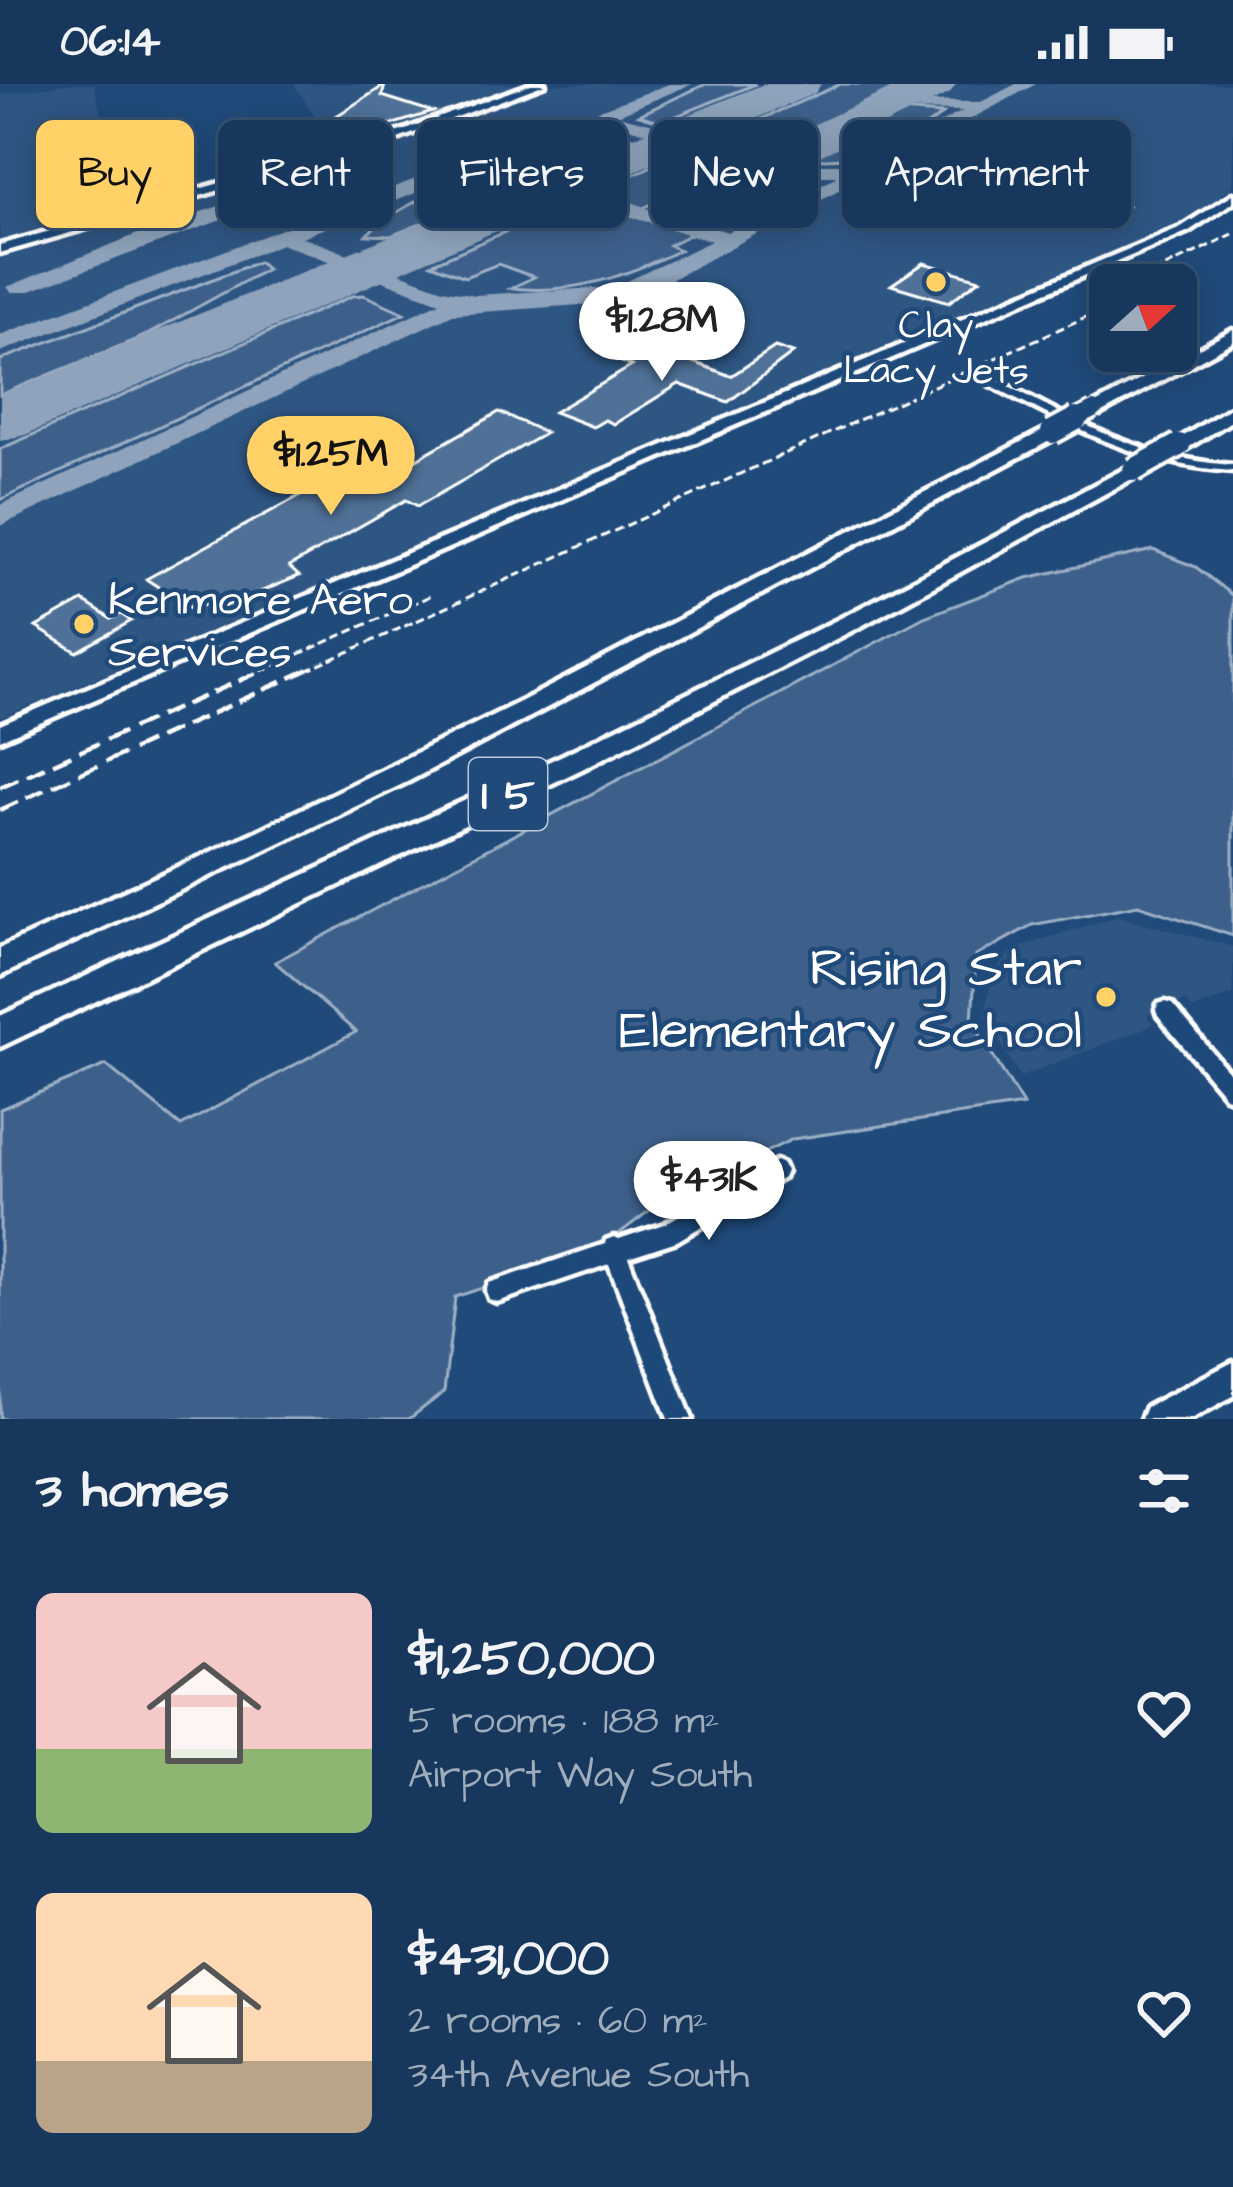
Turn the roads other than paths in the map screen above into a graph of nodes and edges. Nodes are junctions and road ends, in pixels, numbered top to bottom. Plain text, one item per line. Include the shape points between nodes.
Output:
1 (540, 84) edge
2 (1233, 197) edge
3 (0, 249) edge
4 (1233, 335) edge
5 (978, 375) dead end
6 (1233, 412) edge
7 (1233, 468) edge
8 (0, 733) edge
9 (0, 963) edge
10 (1165, 1010) dead end
11 (0, 1032) edge
12 (1233, 1091) edge
13 (776, 1171) dead end
14 (614, 1248) junction
15 (497, 1291) dead end
16 (1233, 1378) edge
17 (680, 1419) edge
18 (1158, 1419) edge

1 - 3 main road via 391,138
2 - 8 main road via 1160,240
4 - 9 highway, I 5, bridge via 523,716
5 - 7 street via 1150,456
6 - 11 highway, I 5, bridge via 680,710
10 - 12 street
13 - 14 street via 669,1233
14 - 15 street
14 - 17 street
16 - 18 main road

